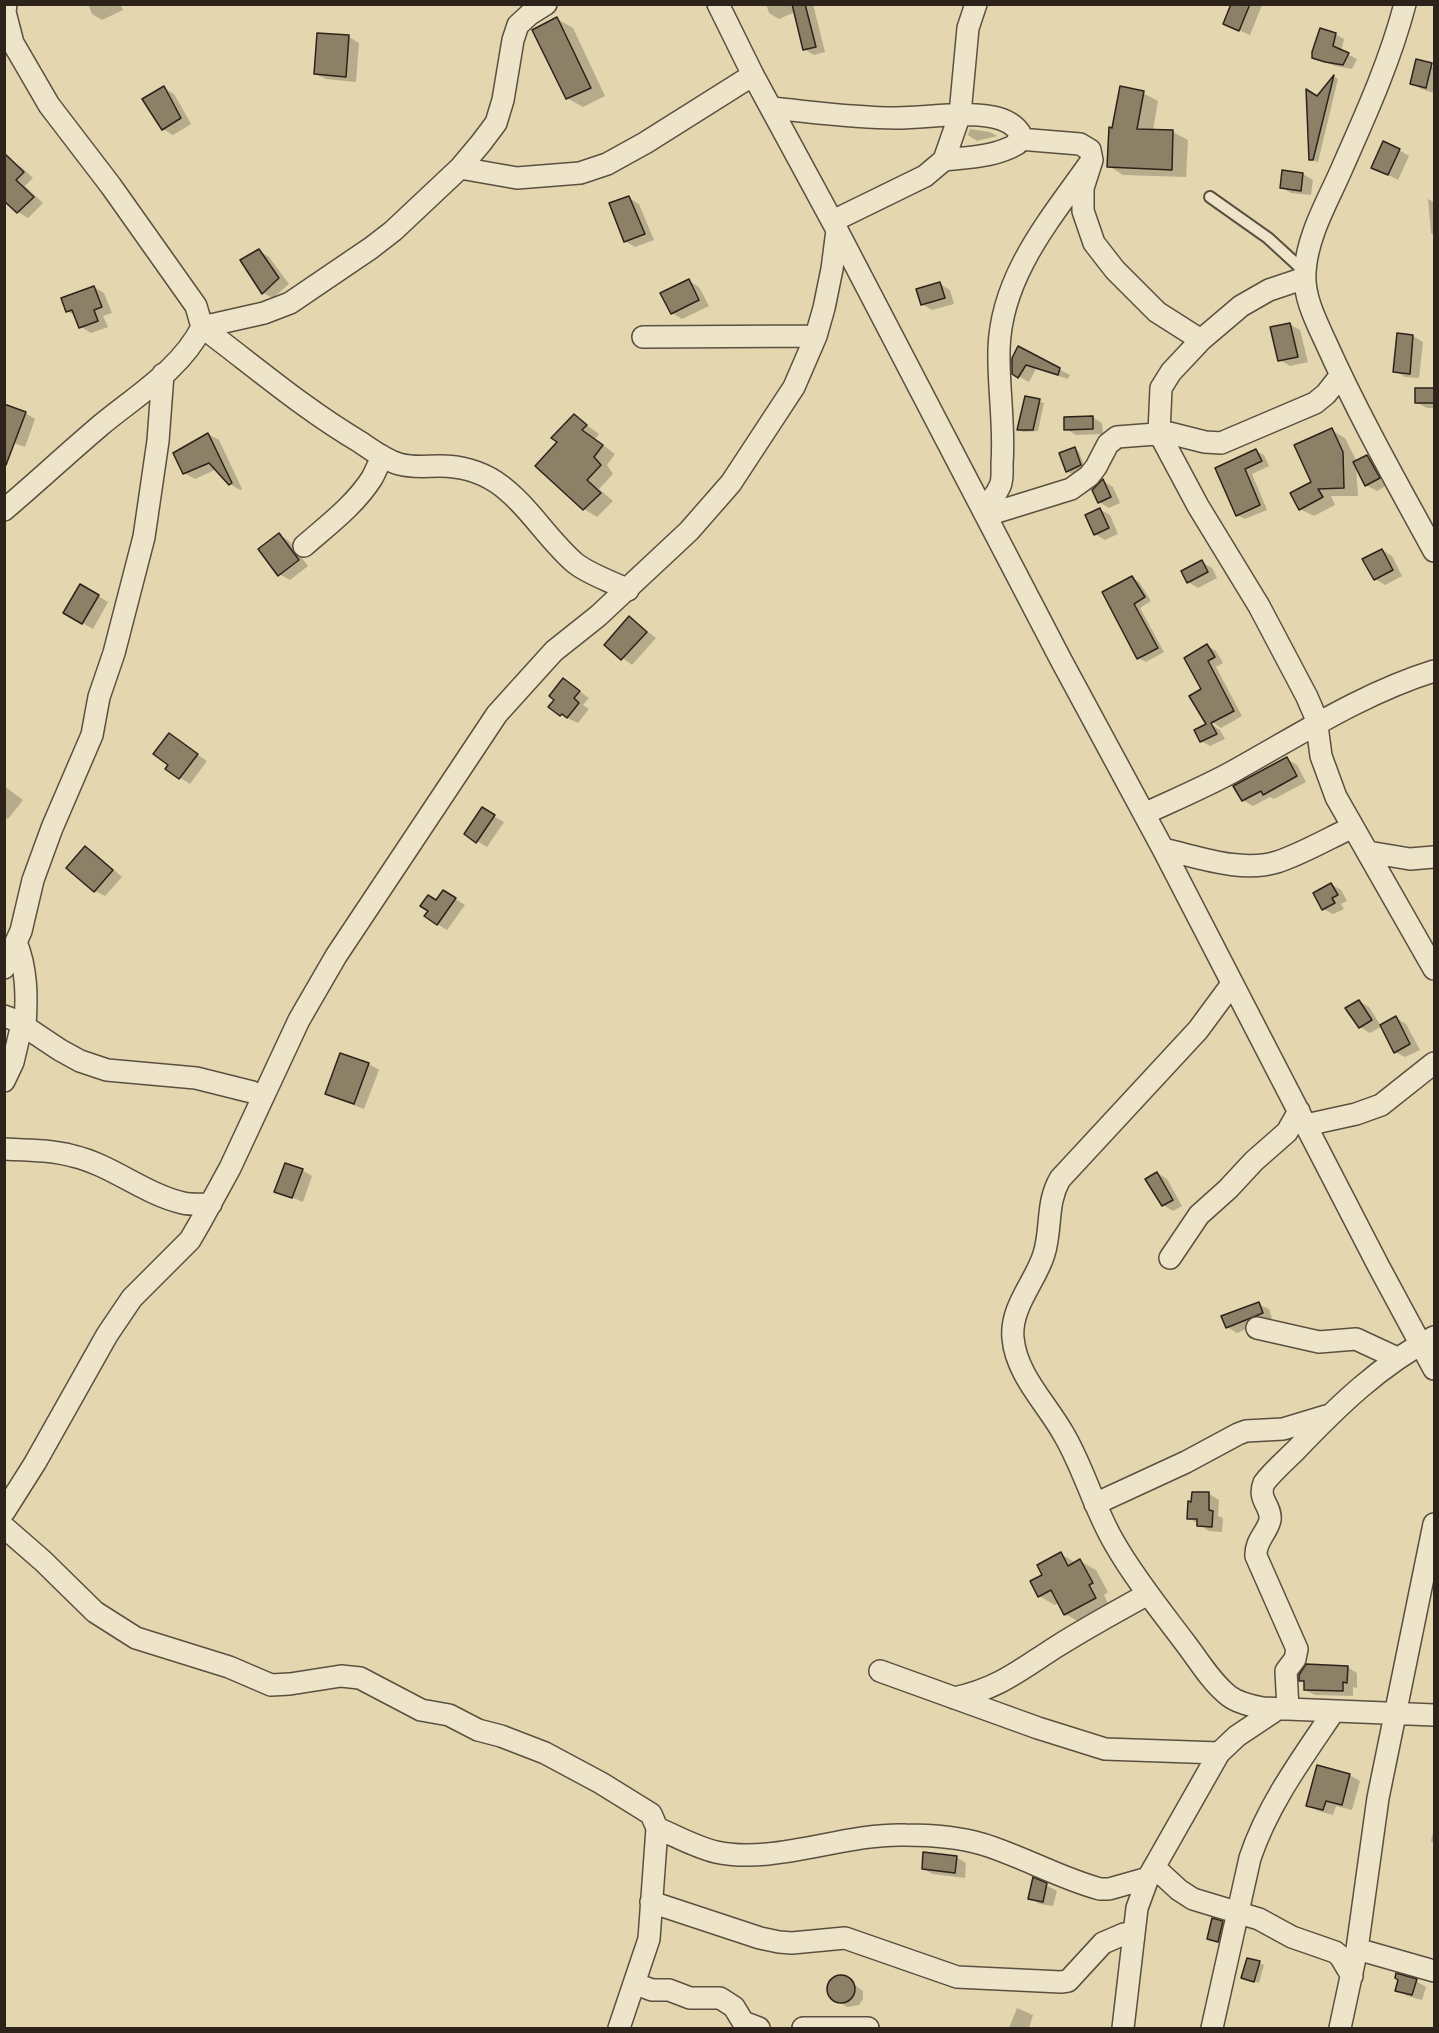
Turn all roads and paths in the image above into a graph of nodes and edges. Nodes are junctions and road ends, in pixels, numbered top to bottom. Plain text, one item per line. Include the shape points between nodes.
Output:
1 (6, 4) edge
2 (546, 4) edge
3 (718, 4) edge
4 (976, 4) edge
5 (1405, 4) edge
6 (5, 12) edge
7 (753, 75) junction
8 (771, 108) junction
9 (960, 114) junction
10 (1019, 139) junction
11 (944, 160) junction
12 (1092, 160) junction
13 (460, 168) junction
14 (1210, 196) dead end
15 (835, 226) junction
16 (1305, 275) junction
17 (202, 327) junction
18 (816, 336) junction
19 (643, 337) dead end
20 (1201, 340) junction
21 (163, 374) junction
22 (1341, 375) junction
23 (1160, 433) junction
24 (382, 456) junction
25 (4, 510) edge
26 (985, 511) junction
27 (304, 546) dead end
28 (1434, 551) edge
29 (628, 590) junction
30 (1434, 671) edge
31 (1318, 724) junction
32 (1144, 814) junction
33 (1353, 827) junction
34 (1163, 849) junction
35 (1368, 852) junction
36 (1434, 857) edge
37 (16, 942) junction
38 (4, 968) edge
39 (1434, 969) edge
40 (1232, 984) junction
41 (17, 1022) edge
42 (1434, 1063) edge
43 (4, 1081) edge
44 (263, 1097) junction
45 (1302, 1118) junction
46 (4, 1149) edge
47 (211, 1204) junction
48 (1170, 1258) dead end
49 (1257, 1328) dead end
50 (1428, 1340) edge
51 (1397, 1358) junction
52 (1434, 1369) edge
53 (1333, 1414) junction
54 (1095, 1504) junction
55 (4, 1512) edge
56 (1434, 1524) edge
57 (4, 1527) edge
58 (1148, 1593) junction
59 (880, 1671) dead end
60 (954, 1698) junction
61 (1284, 1708) junction
62 (1334, 1711) junction
63 (1395, 1712) junction
64 (1434, 1715) edge
65 (1219, 1753) junction
66 (657, 1828) junction
67 (1151, 1873) junction
68 (651, 1902) junction
69 (1239, 1912) junction
70 (1134, 1932) junction
71 (1358, 1948) junction
72 (1434, 1971) edge
73 (1352, 1976) junction
74 (636, 1984) junction
75 (620, 2028) edge
76 (759, 2028) edge
77 (803, 2028) edge
78 (868, 2028) edge
79 (1123, 2028) edge
80 (1212, 2028) edge
81 (1340, 2028) edge

1 - 6 street
2 - 13 street via 518,26 496,123
3 - 7 street
4 - 9 street via 968,28
5 - 16 street via 1383,77 1316,227
6 - 17 street via 13,43 50,105 196,306
7 - 8 street
7 - 13 street via 676,125 607,164 580,173 517,178
8 - 9 street via 893,118
8 - 15 street
9 - 10 street via 1006,121 1020,133
9 - 11 street
10 - 11 street via 1005,151
10 - 12 street via 1080,144 1090,150
11 - 15 street via 925,176
12 - 20 street via 1082,199 1094,243 1157,312
12 - 26 street via 1027,254 1002,316 1002,481
13 - 17 street via 393,231 290,303
14 - 16 lane via 1268,238
15 - 18 street via 832,269
15 - 26 street
16 - 20 street via 1241,306
16 - 22 street via 1308,298
17 - 21 street via 194,342
17 - 24 street via 331,425
18 - 19 street
18 - 29 street via 794,387 731,483 689,531
20 - 23 street via 1164,381
21 - 25 street
21 - 37 street via 144,537 114,653 99,697 92,735 52,828
22 - 23 street via 1315,402 1232,440 1205,442
22 - 28 street
23 - 26 street via 1112,440 1089,476 1071,489
23 - 31 street via 1198,506 1259,606
24 - 27 street via 372,478
24 - 29 street via 399,464 478,472 520,503 576,563
26 - 32 street
29 - 44 street via 554,651 496,714 336,957 299,1020
30 - 31 street via 1391,687
31 - 32 street via 1200,789
31 - 33 street via 1328,777
32 - 34 street
33 - 34 street via 1277,862 1257,865
33 - 35 street
34 - 40 street
35 - 36 street via 1410,859
35 - 39 street
37 - 38 street
37 - 41 street via 26,981
40 - 45 street
40 - 54 street via 1184,1046 1060,1179 1051,1201 1044,1255 1013,1323 1020,1363 1064,1434
41 - 43 street via 13,1062
41 - 44 street via 80,1061 107,1070 196,1078
42 - 45 street via 1381,1105 1356,1114
44 - 47 street
45 - 48 street via 1199,1215
45 - 50 street
46 - 47 street via 74,1156 184,1203
47 - 55 street via 190,1240 132,1298 107,1335
49 - 51 street via 1319,1342 1356,1339
50 - 51 street
50 - 52 street
51 - 53 street
53 - 54 street via 1283,1429 1238,1434
53 - 61 street via 1268,1478 1262,1489 1270,1522 1256,1556 1297,1653 1286,1671
54 - 58 street via 1115,1544
56 - 63 street
57 - 66 street via 95,1612 136,1638 229,1667 271,1685 341,1676 360,1678 421,1710 449,1715 478,1730 545,1753 651,1814
58 - 60 street via 1094,1623 1016,1675 990,1688
58 - 61 street via 1230,1698 1249,1705
59 - 60 street
60 - 65 street via 1105,1749
61 - 62 street
61 - 65 street via 1237,1736
62 - 63 street
62 - 69 street via 1259,1832
63 - 64 street
63 - 71 street via 1371,1843
65 - 67 street
66 - 67 street via 697,1846 741,1854 848,1839 903,1835 944,1838 980,1843 1100,1889
66 - 68 street
67 - 69 street via 1186,1895
67 - 70 street via 1137,1908
68 - 70 street via 779,1942 845,1938 957,1977 1068,1981 1103,1943
68 - 74 street via 649,1939
69 - 73 street via 1335,1952
69 - 80 street
70 - 79 street
71 - 72 street
71 - 73 street
73 - 81 street
74 - 75 street
74 - 76 street via 690,1998 720,1998 734,2007 743,2022
77 - 78 street

